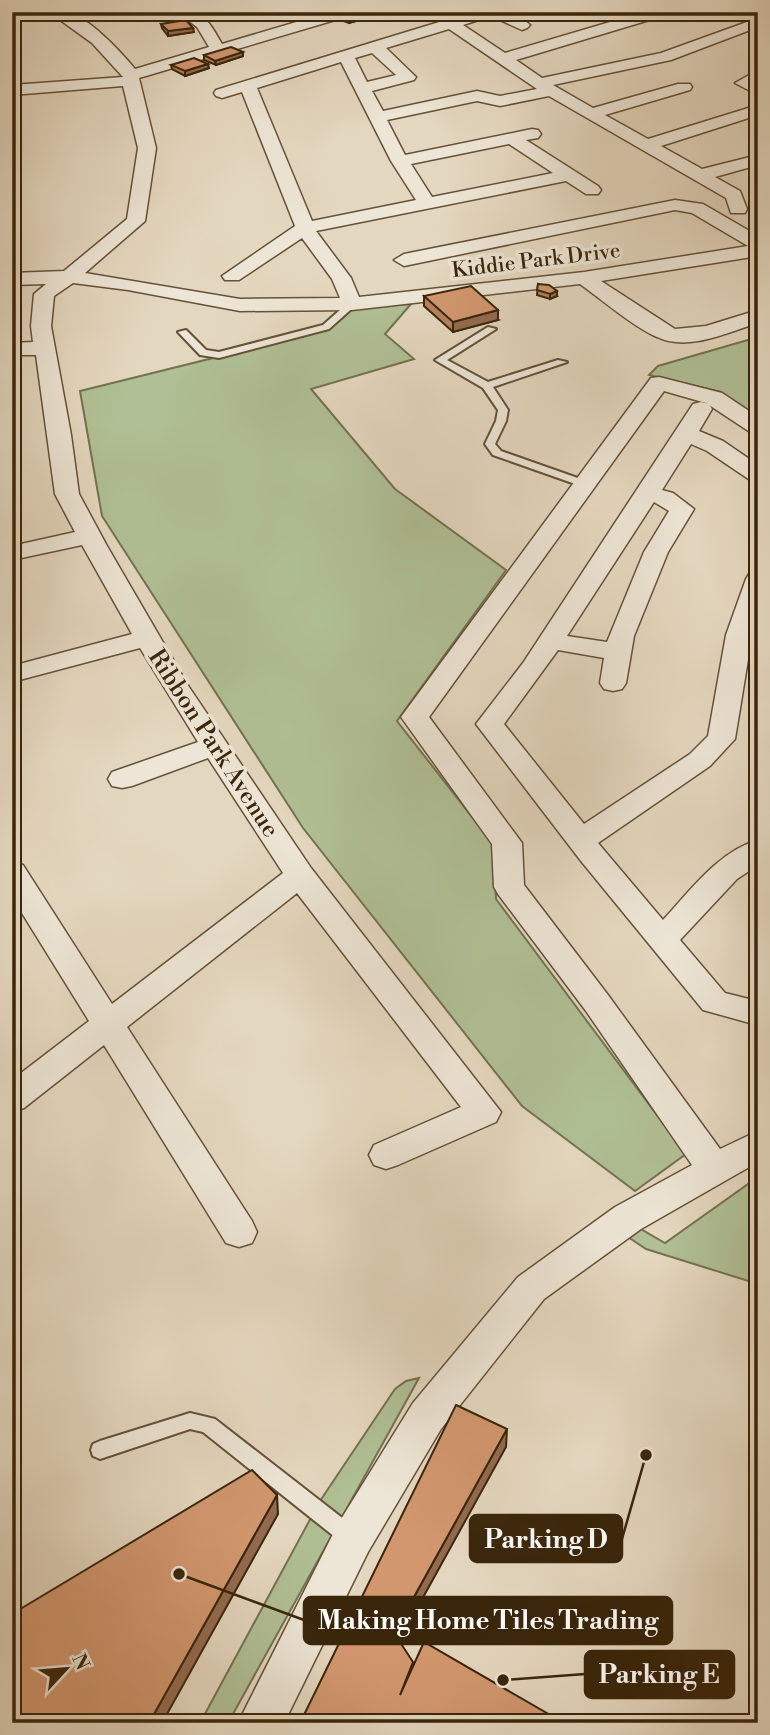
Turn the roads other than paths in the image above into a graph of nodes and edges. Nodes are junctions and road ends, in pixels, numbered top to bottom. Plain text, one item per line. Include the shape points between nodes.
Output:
1 (56, 12) edge
2 (184, 12) edge
3 (290, 12) edge
4 (347, 12) edge
5 (491, 12) edge
6 (661, 12) edge
7 (748, 12) edge
8 (758, 15) edge
9 (314, 22) junction
10 (758, 22) edge
11 (452, 24) junction
12 (522, 25) dead end
13 (602, 29) junction
14 (374, 46) junction
15 (218, 50) junction
16 (346, 56) junction
17 (665, 57) junction
18 (505, 58) junction
19 (758, 75) edge
20 (130, 78) junction
21 (540, 83) junction
22 (248, 86) junction
23 (684, 87) dead end
24 (363, 88) junction
25 (12, 90) edge
26 (758, 90) edge
27 (222, 93) dead end
28 (477, 96) junction
29 (758, 110) edge
30 (589, 114) junction
31 (378, 117) junction
32 (532, 134) dead end
33 (511, 138) junction
34 (644, 146) junction
35 (758, 160) edge
36 (400, 161) junction
37 (569, 175) junction
38 (701, 175) junction
39 (592, 190) dead end
40 (427, 204) junction
41 (738, 209) dead end
42 (305, 228) junction
43 (758, 244) edge
44 (758, 250) edge
45 (232, 276) dead end
46 (69, 277) junction
47 (584, 278) junction
48 (12, 279) edge
49 (449, 293) junction
50 (352, 304) junction
51 (758, 316) edge
52 (491, 328) edge
53 (183, 332) dead end
54 (45, 348) junction
55 (12, 349) edge
56 (562, 362) dead end
57 (487, 386) junction
58 (701, 409) dead end
59 (758, 427) edge
60 (686, 434) junction
61 (758, 475) edge
62 (585, 484) junction
63 (648, 493) junction
64 (89, 536) junction
65 (12, 553) edge
66 (758, 579) edge
67 (147, 638) junction
68 (551, 641) junction
69 (618, 652) junction
70 (12, 674) edge
71 (613, 683) dead end
72 (215, 746) junction
73 (122, 779) dead end
74 (581, 840) junction
75 (758, 850) edge
76 (300, 875) junction
77 (13, 877) edge
78 (662, 940) junction
79 (758, 1009) edge
80 (109, 1023) junction
81 (12, 1099) edge
82 (758, 1144) edge
83 (386, 1155) dead end
84 (714, 1168) junction
85 (239, 1232) dead end
86 (100, 1450) dead end
87 (354, 1538) junction
88 (260, 1723) edge

1 - 20 street via 105,45
2 - 15 street via 203,24
3 - 9 street
4 - 9 street
5 - 11 street
5 - 12 street
6 - 13 street
7 - 8 street
9 - 15 street
10 - 17 street
11 - 14 street
11 - 18 street
13 - 17 street
13 - 18 street
14 - 16 street
14 - 24 street via 408,77
15 - 20 street
16 - 22 street
16 - 24 street
17 - 21 street
18 - 21 street
19 - 26 street via 743,83
20 - 25 street
20 - 46 street via 147,148 136,221
21 - 28 street via 500,101
21 - 28 street via 484,87
21 - 30 street
22 - 27 street
22 - 42 street
23 - 30 street
24 - 31 street
28 - 31 street
29 - 34 street
30 - 34 street
31 - 36 street
32 - 33 street
33 - 36 street
33 - 37 street
34 - 38 street
35 - 38 street
36 - 40 street
37 - 39 street
37 - 40 street
38 - 41 street via 734,195
40 - 42 street
42 - 45 street
42 - 50 street via 341,278
43 - 49 street via 697,208 675,205 396,256
44 - 47 street, Kiddie Park Drive
46 - 48 street, Kiddie Park Drive
46 - 50 street, Kiddie Park Drive via 240,305
46 - 54 street, Ribbon Park Avenue via 44,294 41,327
47 - 49 street, Kiddie Park Drive
47 - 51 street via 675,337
49 - 50 street, Kiddie Park Drive
50 - 53 lane via 326,327 219,355 203,353
52 - 57 lane via 440,360
54 - 55 street
54 - 64 street, Ribbon Park Avenue via 67,494
56 - 57 lane
57 - 62 lane via 503,410 490,444 497,453
58 - 60 street
59 - 62 street via 714,398 659,383
60 - 61 street via 715,446
60 - 63 street
62 - 84 street via 415,717 507,843 509,887
63 - 68 street
63 - 69 street via 682,509 656,552
64 - 65 street
64 - 67 street, Ribbon Park Avenue
66 - 74 street via 739,635 721,739 700,760
67 - 70 street
67 - 72 street, Ribbon Park Avenue
68 - 69 street
68 - 74 street via 490,724
69 - 71 street
72 - 73 street
72 - 76 street, Ribbon Park Avenue
74 - 78 street
75 - 78 street via 726,872
76 - 80 street
76 - 83 street, Ribbon Park Avenue via 484,1112
77 - 80 street
78 - 79 street via 714,1002
80 - 81 street
80 - 85 street
82 - 84 street
84 - 87 street via 628,1218 531,1288 427,1416
86 - 87 lane via 180,1424 208,1425
87 - 88 street

